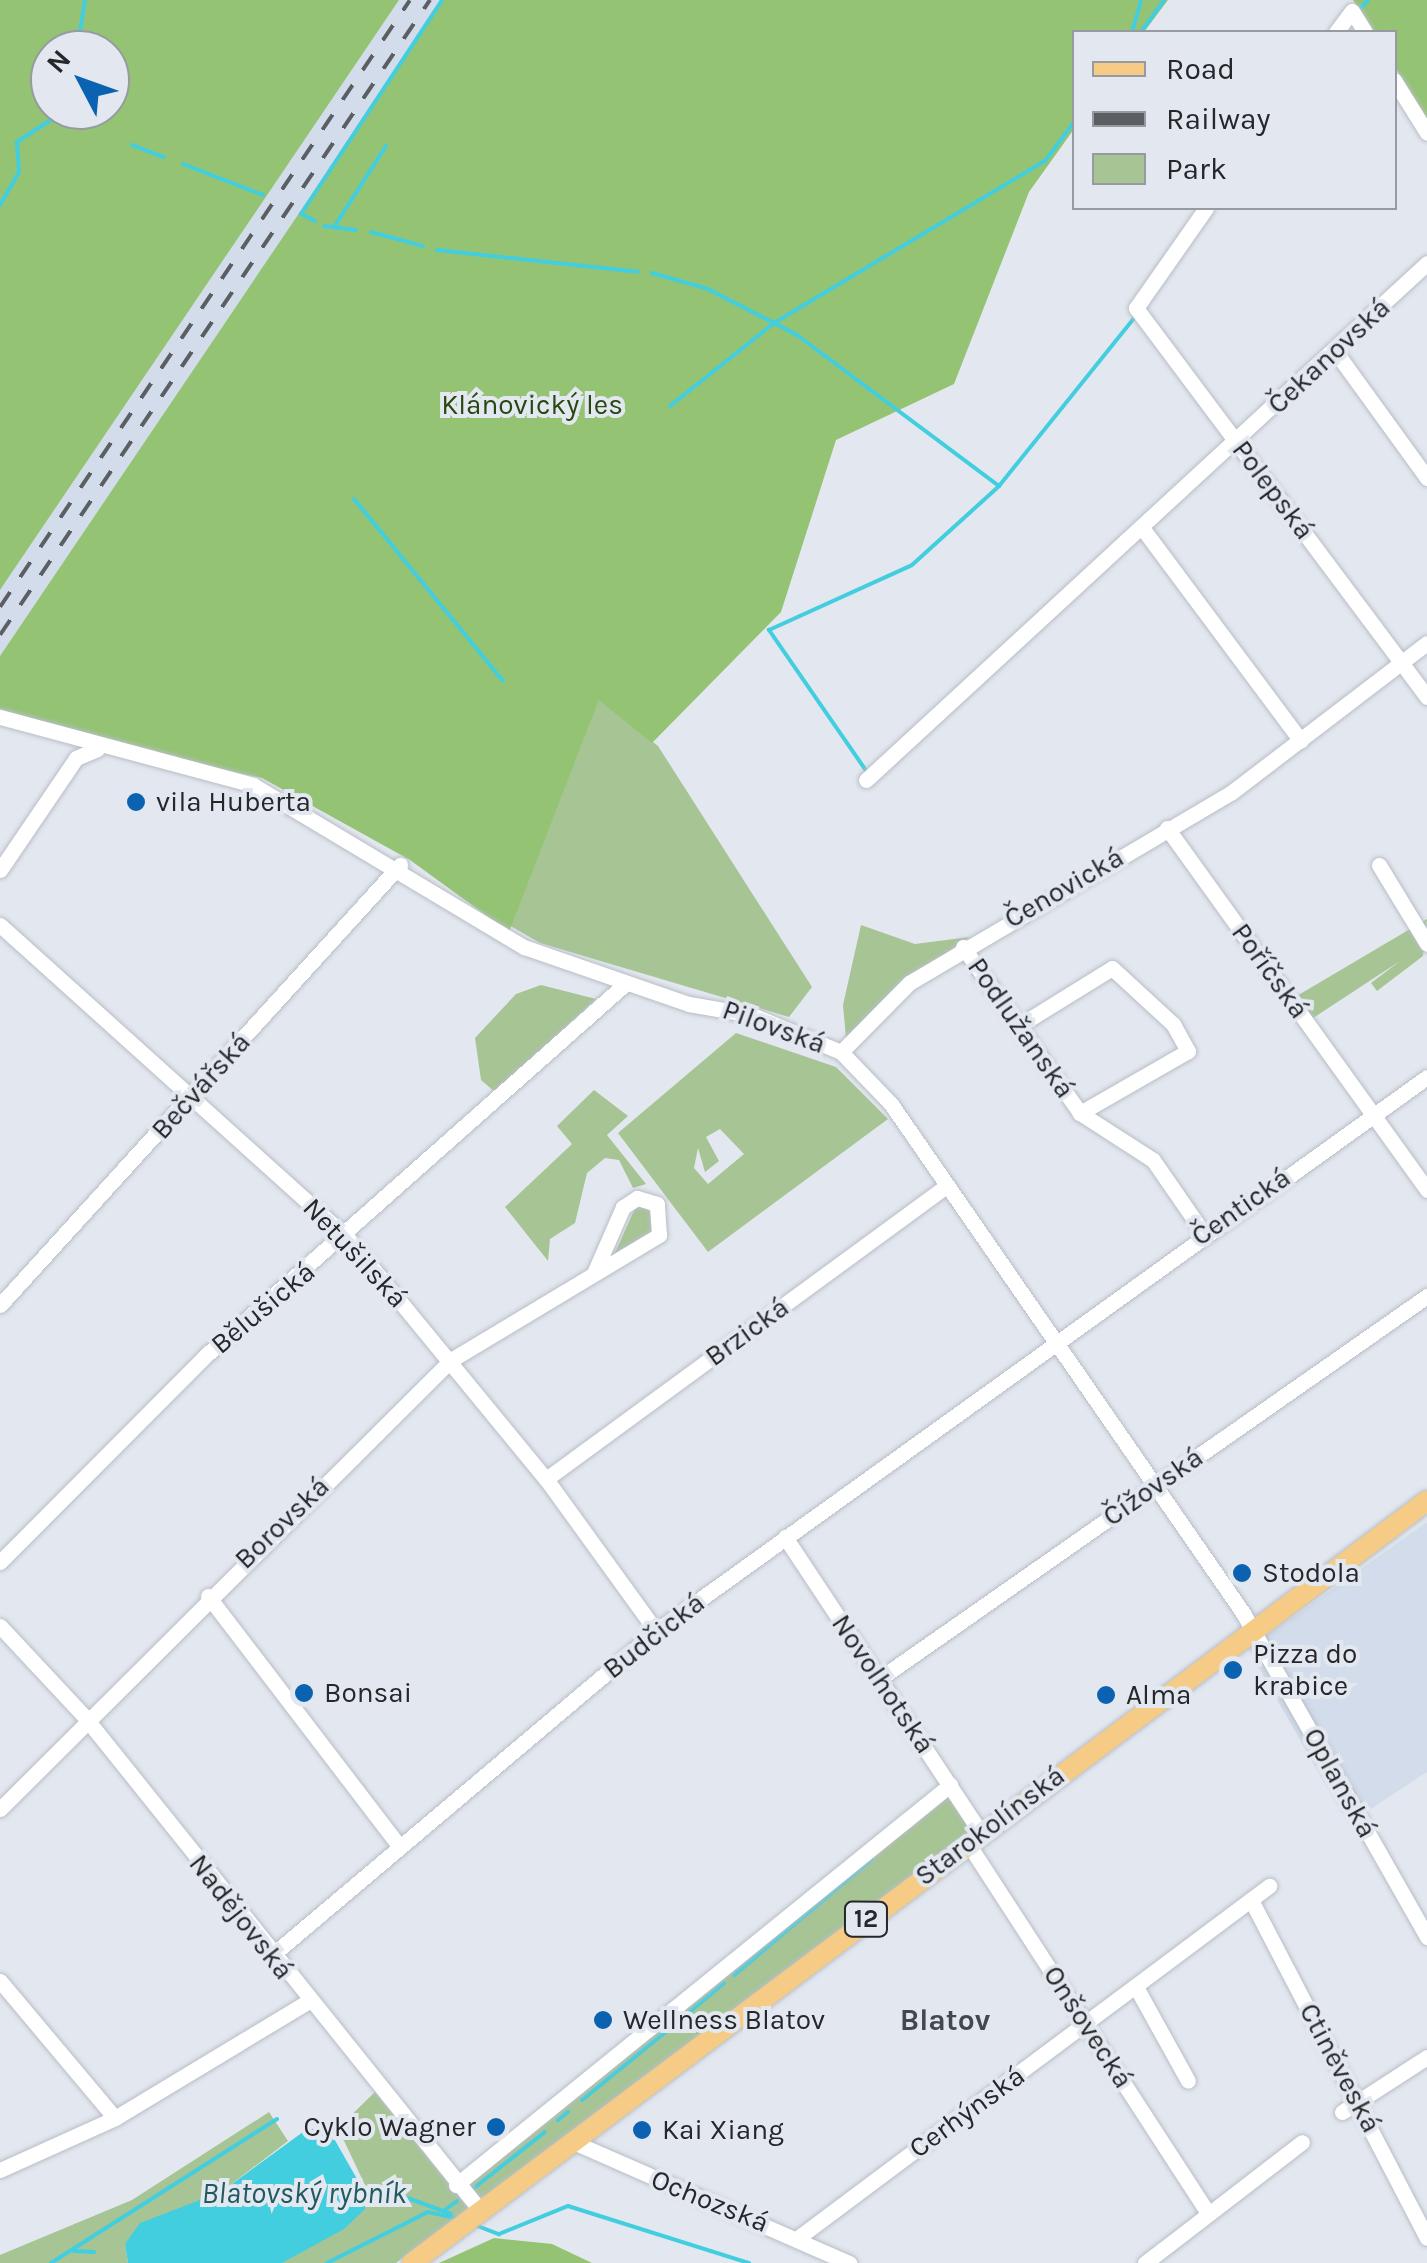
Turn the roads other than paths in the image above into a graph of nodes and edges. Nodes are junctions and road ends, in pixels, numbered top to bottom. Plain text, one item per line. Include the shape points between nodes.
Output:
1 (1338, 30) edge
2 (1365, 30) edge
3 (1397, 85) edge
4 (1427, 133) edge
5 (1205, 210) edge
6 (1427, 263) edge
7 (1335, 351) junction
8 (1237, 443) junction
9 (1427, 478) edge
10 (1143, 529) junction
11 (1427, 643) edge
12 (1402, 663) junction
13 (1427, 697) edge
14 (0, 716) edge
15 (1301, 741) junction
16 (97, 749) junction
17 (866, 780) dead end
18 (1166, 828) junction
19 (1379, 864) dead end
20 (400, 865) junction
21 (0, 870) edge
22 (0, 925) edge
23 (1427, 944) edge
24 (964, 947) junction
25 (625, 984) junction
26 (1020, 1026) junction
27 (841, 1052) junction
28 (1427, 1076) edge
29 (193, 1097) junction
30 (1080, 1113) junction
31 (1372, 1116) junction
32 (948, 1185) junction
33 (1427, 1190) edge
34 (1204, 1234) junction
35 (347, 1237) junction
36 (594, 1273) junction
37 (6, 1288) edge
38 (1427, 1296) edge
39 (0, 1305) edge
40 (1055, 1338) junction
41 (451, 1360) junction
42 (546, 1479) junction
43 (1153, 1488) junction
44 (1427, 1501) edge
45 (784, 1537) junction
46 (0, 1562) edge
47 (208, 1596) junction
48 (0, 1626) edge
49 (1254, 1629) junction
50 (656, 1632) junction
51 (879, 1679) junction
52 (84, 1716) junction
53 (950, 1785) junction
54 (0, 1809) edge
55 (973, 1837) junction
56 (400, 1847) junction
57 (1269, 1886) dead end
58 (1250, 1900) junction
59 (1427, 1938) edge
60 (271, 1956) junction
61 (0, 1981) edge
62 (1136, 1987) junction
63 (307, 2002) junction
64 (1086, 2025) junction
65 (1427, 2057) edge
66 (1188, 2081) dead end
67 (1358, 2100) junction
68 (1342, 2112) dead end
69 (115, 2118) junction
70 (571, 2141) junction
71 (1302, 2142) dead end
72 (0, 2170) edge
73 (456, 2184) junction
74 (480, 2210) junction
75 (1208, 2213) junction
76 (798, 2237) junction
77 (1427, 2238) edge
78 (412, 2263) edge
79 (849, 2263) edge
80 (1144, 2263) edge

1 - 2 street via 1352,11
3 - 4 street
5 - 8 street, Polepská via 1140,312
6 - 7 street, Čekanovská
7 - 8 street, Čekanovská
7 - 9 street
8 - 10 street, Čekanovská
8 - 12 street, Polepská
10 - 15 street
10 - 17 street, Čekanovská
11 - 12 street, Čenovická
12 - 13 street, Polepská
12 - 15 street, Čenovická
14 - 16 street, Pilovská
15 - 18 street, Čenovická
16 - 20 street, Pilovská via 252,785
16 - 21 street via 76,758
18 - 24 street, Čenovická
18 - 31 street, Poříčská
19 - 23 street
20 - 25 street, Pilovská via 524,947
20 - 29 street, Bečvářská
22 - 29 street, Netušilská
24 - 26 street, Podlužanská
24 - 27 street, Čenovická via 909,983
25 - 27 street, Pilovská via 752,1015
25 - 35 street, Bělušická
26 - 30 street, Podlužanská
26 - 30 street via 1112,968 1173,1024 1188,1051
27 - 32 street, Pilovská
28 - 31 street, Čentická
29 - 35 street, Netušilská
29 - 37 street, Bečvářská
30 - 34 street, Podlužanská via 1153,1160
31 - 33 street, Poříčská
31 - 34 street, Čentická
32 - 40 street, Pilovská
32 - 42 street, Brzická
34 - 40 street, Čentická
35 - 41 street, Netušilská
35 - 46 street, Bělušická via 205,1356
36 - 36 street, Borovská via 660,1235 657,1204 638,1198 623,1207
36 - 41 street, Borovská
37 - 39 street, Bečvářská
38 - 43 street, Čížovská
40 - 43 street, Pilovská
40 - 45 street, Budčická
41 - 42 street, Netušilská
41 - 47 street, Borovská
42 - 50 street, Netušilská
43 - 49 street, Pilovská
43 - 51 street, Čížovská
44 - 49 main road, Starokolínská / 12
45 - 50 street, Budčická
45 - 51 street, Novolhotská
47 - 52 street, Borovská
47 - 56 street
48 - 52 street, Nadějovská
49 - 55 main road, Starokolínská / 12
49 - 59 street, Oplanská
50 - 56 street, Budčická
51 - 53 street, Novolhotská
52 - 54 street, Borovská
52 - 60 street, Nadějovská
53 - 55 street, Novolhotská
53 - 73 street, Starokolínská
55 - 64 street, Onšovecká
55 - 70 main road, Starokolínská / 12
56 - 60 street, Budčická
57 - 58 street, Cerhýnská
58 - 62 street, Cerhýnská
58 - 67 street, Ctiněveská
60 - 63 street, Nadějovská
61 - 69 street
62 - 64 street, Cerhýnská
62 - 66 street
63 - 69 street
63 - 73 street, Nadějovská
64 - 75 street, Onšovecká
64 - 76 street, Cerhýnská
65 - 67 street
67 - 68 street
67 - 77 street, Ctiněveská
69 - 72 street
70 - 74 main road, Starokolínská / 12
70 - 76 street, Ochozská
71 - 75 street
73 - 74 street, Nadějovská
74 - 78 main road, Starokolínská / 12
75 - 80 street
76 - 79 street, Ochozská

